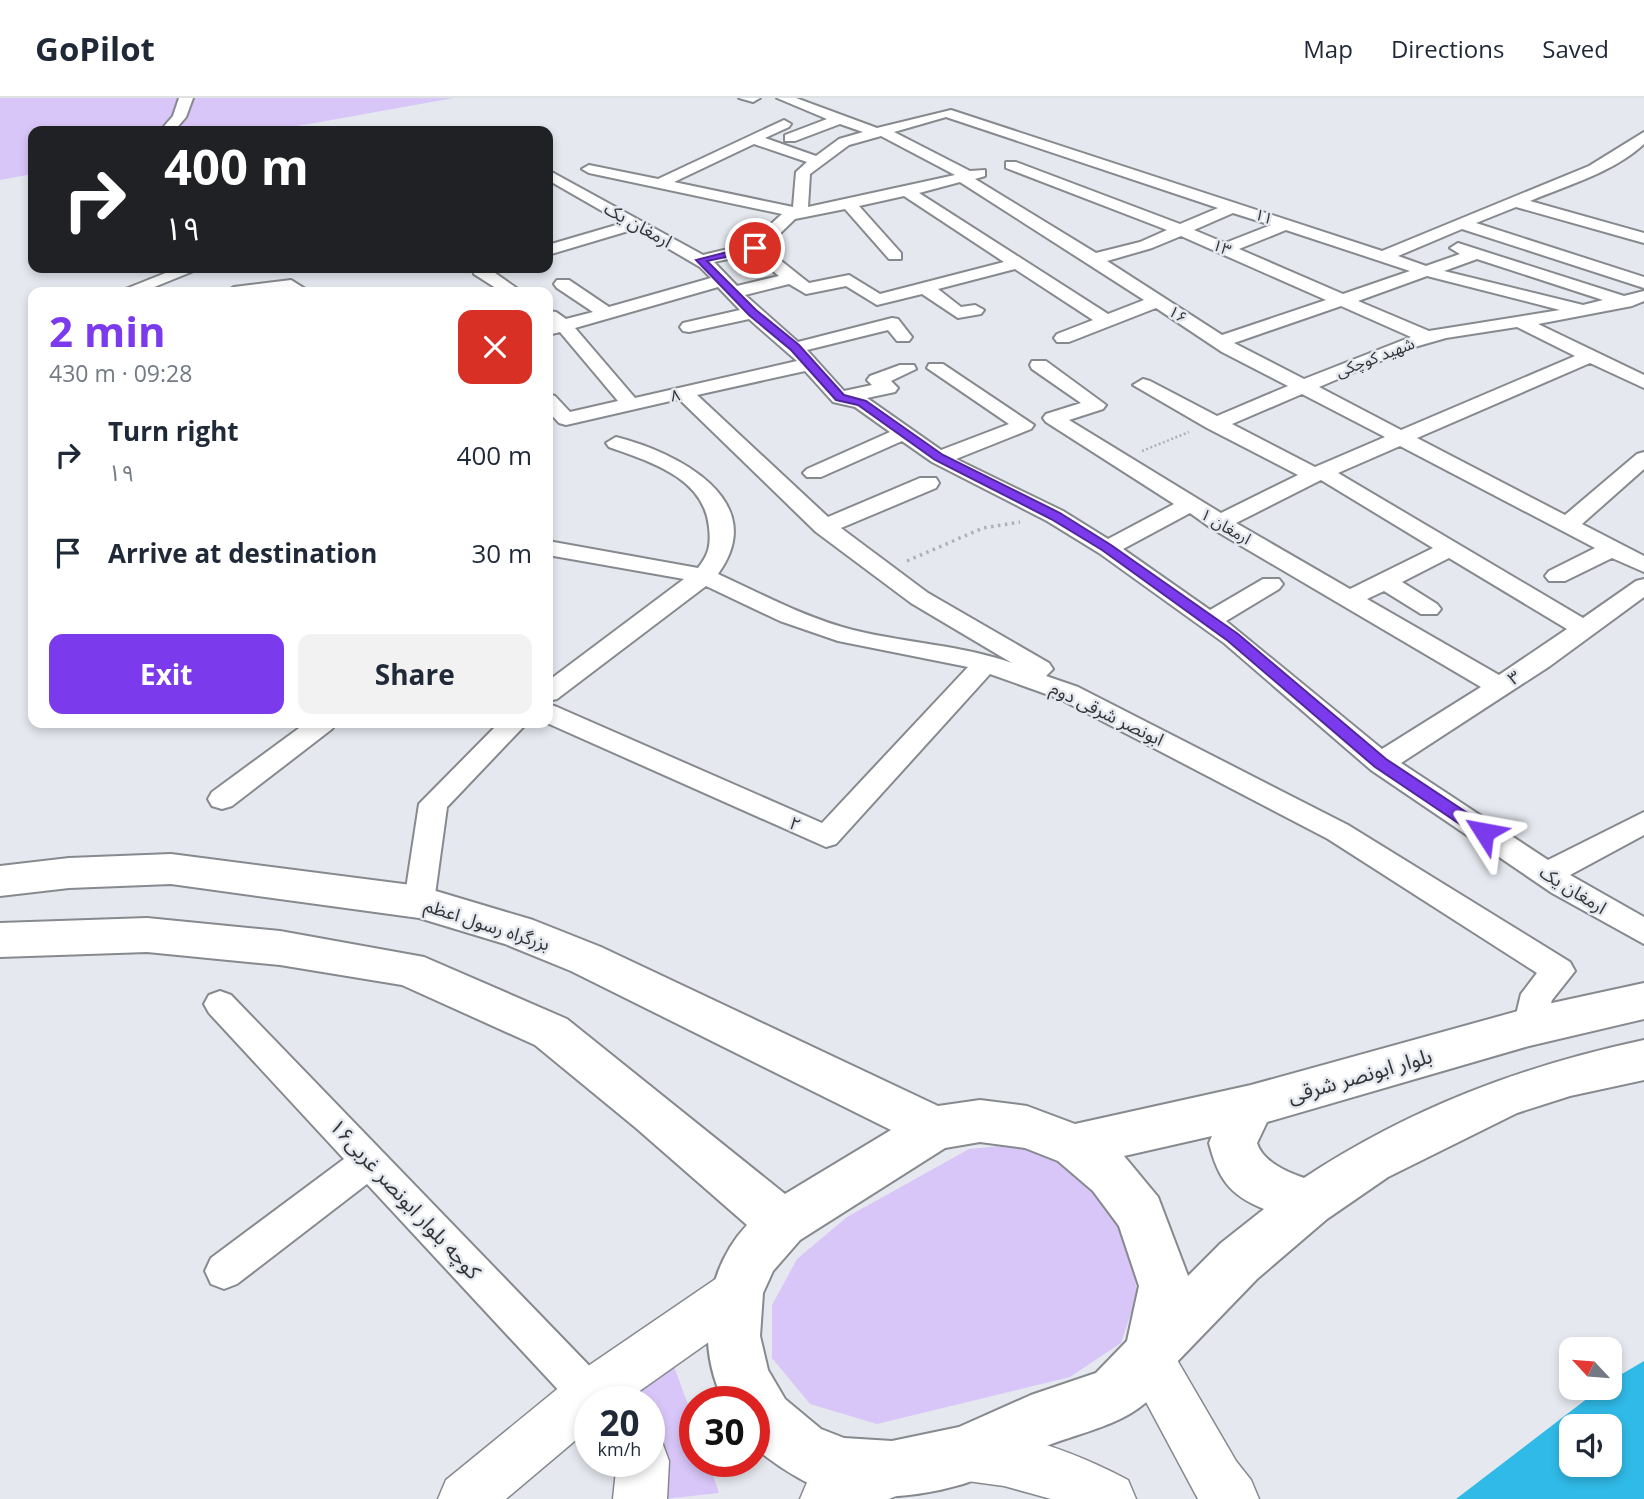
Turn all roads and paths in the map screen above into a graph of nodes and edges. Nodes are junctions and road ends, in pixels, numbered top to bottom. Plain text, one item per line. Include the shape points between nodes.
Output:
1 (186, 98) edge
2 (746, 98) edge
3 (753, 98) edge
4 (784, 98) edge
5 (842, 118) junction
6 (784, 124) dead end
7 (171, 126) edge
8 (987, 128) junction
9 (880, 133) junction
10 (962, 135) dead end
11 (1644, 136) edge
12 (790, 138) dead end
13 (753, 139) junction
14 (1059, 152) junction
15 (817, 161) junction
16 (1011, 165) junction
17 (589, 169) dead end
18 (966, 177) junction
19 (553, 180) edge
20 (661, 183) junction
21 (906, 191) junction
22 (1516, 202) junction
23 (849, 204) junction
24 (1234, 206) junction
25 (796, 214) junction
26 (636, 224) junction
27 (1287, 224) junction
28 (1462, 224) junction
29 (1181, 230) junction
30 (657, 235) junction
31 (1429, 238) junction
32 (1644, 239) edge
33 (755, 248) junction
34 (553, 249) edge
35 (1226, 249) junction
36 (1476, 254) junction
37 (590, 255) dead end
38 (895, 256) dead end
39 (1384, 256) junction
40 (1094, 259) junction
41 (701, 260) junction
42 (1020, 263) junction
43 (1426, 271) junction
44 (179, 273) edge
45 (481, 273) edge
46 (792, 278) junction
47 (1644, 282) edge
48 (563, 284) dead end
49 (729, 286) junction
50 (141, 287) edge
51 (275, 287) edge
52 (294, 287) edge
53 (505, 287) edge
54 (925, 288) junction
55 (1635, 299) edge
56 (1343, 300) junction
57 (1158, 301) junction
58 (975, 310) dead end
59 (1584, 311) junction
60 (1644, 312) edge
61 (752, 313) junction
62 (608, 314) junction
63 (1105, 320) junction
64 (1520, 322) junction
65 (689, 327) dead end
66 (556, 328) edge
67 (903, 337) dead end
68 (1063, 338) dead end
69 (1429, 338) junction
70 (1220, 342) junction
71 (802, 356) junction
72 (1590, 356) junction
73 (1039, 365) dead end
74 (936, 368) dead end
75 (907, 369) dead end
76 (1644, 382) edge
77 (1143, 385) dead end
78 (1303, 387) junction
79 (683, 393) junction
80 (840, 398) junction
81 (553, 405) edge
82 (631, 405) junction
83 (1214, 424) junction
84 (902, 434) junction
85 (1401, 438) junction
86 (616, 443) dead end
87 (939, 458) junction
88 (1644, 458) edge
89 (1120, 462) junction
90 (814, 473) dead end
91 (1318, 473) junction
92 (928, 483) dead end
93 (1189, 505) junction
94 (1055, 516) junction
95 (1219, 523) junction
96 (1567, 525) junction
97 (824, 527) junction
98 (1107, 548) junction
99 (553, 549) edge
100 (1449, 549) junction
101 (1612, 549) junction
102 (1644, 565) edge
103 (884, 573) junction
104 (704, 576) junction
105 (1557, 576) dead end
106 (1384, 581) junction
107 (1271, 584) dead end
108 (1644, 586) edge
109 (1351, 598) junction
110 (1429, 609) dead end
111 (1209, 621) junction
112 (1584, 629) junction
113 (986, 663) junction
114 (1500, 687) junction
115 (553, 689) edge
116 (1069, 693) junction
117 (553, 715) edge
118 (316, 728) edge
119 (509, 728) edge
120 (1381, 763) junction
121 (222, 799) dead end
122 (1644, 822) edge
123 (1546, 874) junction
124 (0, 881) edge
125 (419, 902) junction
126 (1644, 932) edge
127 (0, 940) edge
128 (1644, 1001) edge
129 (220, 1004) dead end
130 (1529, 1027) junction
131 (1644, 1060) edge
132 (1251, 1106) junction
133 (935, 1129) junction
134 (1075, 1146) junction
135 (369, 1161) junction
136 (1309, 1203) junction
137 (782, 1223) junction
138 (224, 1271) dead end
139 (737, 1293) junction
140 (1150, 1354) junction
141 (622, 1386) edge
142 (574, 1394) edge
143 (574, 1420) edge
144 (963, 1455) junction
145 (892, 1471) junction
146 (642, 1477) edge
147 (465, 1499) edge
148 (640, 1499) edge
149 (827, 1499) edge
150 (1109, 1499) edge
151 (1232, 1499) edge

1 - 7 street
2 - 3 street
4 - 5 street, ۱۶
5 - 9 street, ۱۶
5 - 12 street
6 - 13 street
8 - 9 street, ۱۱ via 946,113
8 - 10 street
8 - 14 street, ۱۱
9 - 15 street via 844,142
9 - 18 street, ۱۶
11 - 22 street via 1594,169
13 - 15 street
13 - 20 street
14 - 16 street
14 - 24 street, ۱۱
15 - 25 street via 803,172
16 - 18 street
16 - 29 street, ۱۳
17 - 20 street
18 - 21 street
18 - 40 street, ۱۶
19 - 26 street, ارمغان یک
20 - 25 street
21 - 23 street
21 - 42 street
22 - 28 street
22 - 32 street
23 - 25 street
23 - 38 street
24 - 27 street, ۱۱
24 - 29 street
25 - 33 street
26 - 30 street, ارمغان یک
26 - 34 street
27 - 35 street
27 - 39 street, ۱۱
28 - 31 street
28 - 47 street
29 - 35 street, ۱۳
29 - 40 street
30 - 37 street
30 - 41 street, ارمغان یک
31 - 36 street
31 - 39 street
33 - 41 street
33 - 46 street
35 - 56 street, ۱۳
36 - 43 street
36 - 55 street
39 - 43 street, ۱۱
40 - 57 street, ۱۶
41 - 49 street, ارمغان یک
42 - 54 street
42 - 63 street
43 - 56 street
43 - 59 street, ۱۱
44 - 50 street
45 - 53 street
46 - 49 street
46 - 54 street via 806,289 849,280 877,300
48 - 62 street
49 - 61 street, ارمغان یک
49 - 62 street
51 - 52 street
54 - 58 street via 958,313
55 - 59 street, شهید کوچکی
55 - 60 street
56 - 69 street, ۱۳
56 - 70 street
57 - 63 street
57 - 70 street, ۱۶
59 - 64 street, شهید کوچکی
61 - 65 street
61 - 71 street, ارمغان یک
62 - 66 street
63 - 68 street
64 - 69 street, شهید کوچکی
64 - 72 street
66 - 82 street
67 - 71 street via 892,323
69 - 78 street, شهید کوچکی
70 - 78 street, ۱۶
71 - 79 street, ۸
71 - 80 street, ارمغان یک
72 - 76 street
72 - 85 street
73 - 89 street, ارمغان ۱ via 1096,405 1053,418
74 - 87 street via 1024,425
75 - 80 street via 877,380 888,388
77 - 83 street
78 - 83 street, شهید کوچکی
78 - 85 street, ۱۶
79 - 82 street, ۸
79 - 97 street
80 - 84 street, ارمغان یک via 862,403
81 - 82 street, ۸ via 566,419
83 - 89 path via 1164,440
83 - 91 street
84 - 87 street, ارمغان یک
84 - 90 street
85 - 91 street
85 - 96 street, ۱۶
86 - 104 street via 659,458 711,494 722,512 720,551
87 - 94 street, ارمغان یک
88 - 96 street
89 - 93 street, ارمغان ۱
91 - 95 street
91 - 100 street
92 - 97 street
93 - 95 street, ارمغان ۱
93 - 98 street
94 - 98 street, ارمغان یک
94 - 103 path via 983,527
95 - 109 street, ارمغان ۱
96 - 101 street, ۱۶
97 - 103 street
98 - 111 street, ارمغان یک
99 - 104 street, ابونصر شرقی دوم
100 - 106 street
100 - 112 street
101 - 102 street, ۱۶
101 - 105 street
103 - 116 street via 1044,671
104 - 113 street, ابونصر شرقی دوم via 789,617 847,636
104 - 115 street
106 - 109 street
106 - 110 street
107 - 111 street
108 - 112 street, ۳
109 - 114 street, ارمغان ۱
111 - 120 street, ارمغان یک
112 - 114 street, ۳
113 - 116 street, ابونصر شرقی دوم
113 - 117 street, ۲ via 826,837
114 - 120 street, ۳
116 - 130 street, ابونصر شرقی دوم via 1338,832 1559,971 1537,993
118 - 121 street
119 - 125 street via 433,804
120 - 123 street, ارمغان یک
122 - 123 street
123 - 126 street, ارمغان یک
124 - 125 highway, بزرگراه رسول اعظم via 171,869
125 - 133 highway, بزرگراه رسول اعظم via 518,932 586,959
127 - 137 highway via 146,935 280,948 409,970 551,1032
128 - 130 highway, بلوار ابونصر شرقی
129 - 135 street, کوچه بلوار ابونصر غربی۱۶
130 - 132 highway, بلوار ابونصر شرقی
131 - 136 highway via 1504,1097 1371,1161
132 - 134 highway, بلوار ابونصر شرقی
132 - 136 highway via 1233,1143 1239,1165 1268,1186
133 - 134 highway via 980,1121 1027,1127
133 - 137 highway
134 - 140 highway via 1110,1175 1140,1214 1165,1286
135 - 138 street
135 - 142 street, کوچه بلوار ابونصر غربی۱۶
136 - 140 highway via 1238,1261
137 - 139 highway via 754,1254
139 - 141 main road
139 - 145 highway via 733,1336 742,1379 765,1419 801,1449 844,1468
140 - 144 highway via 1113,1395 1031,1423
140 - 151 main road via 1217,1480
143 - 147 main road via 540,1437
144 - 145 highway
144 - 150 main road via 993,1457 1052,1472
145 - 149 main road
146 - 148 main road

